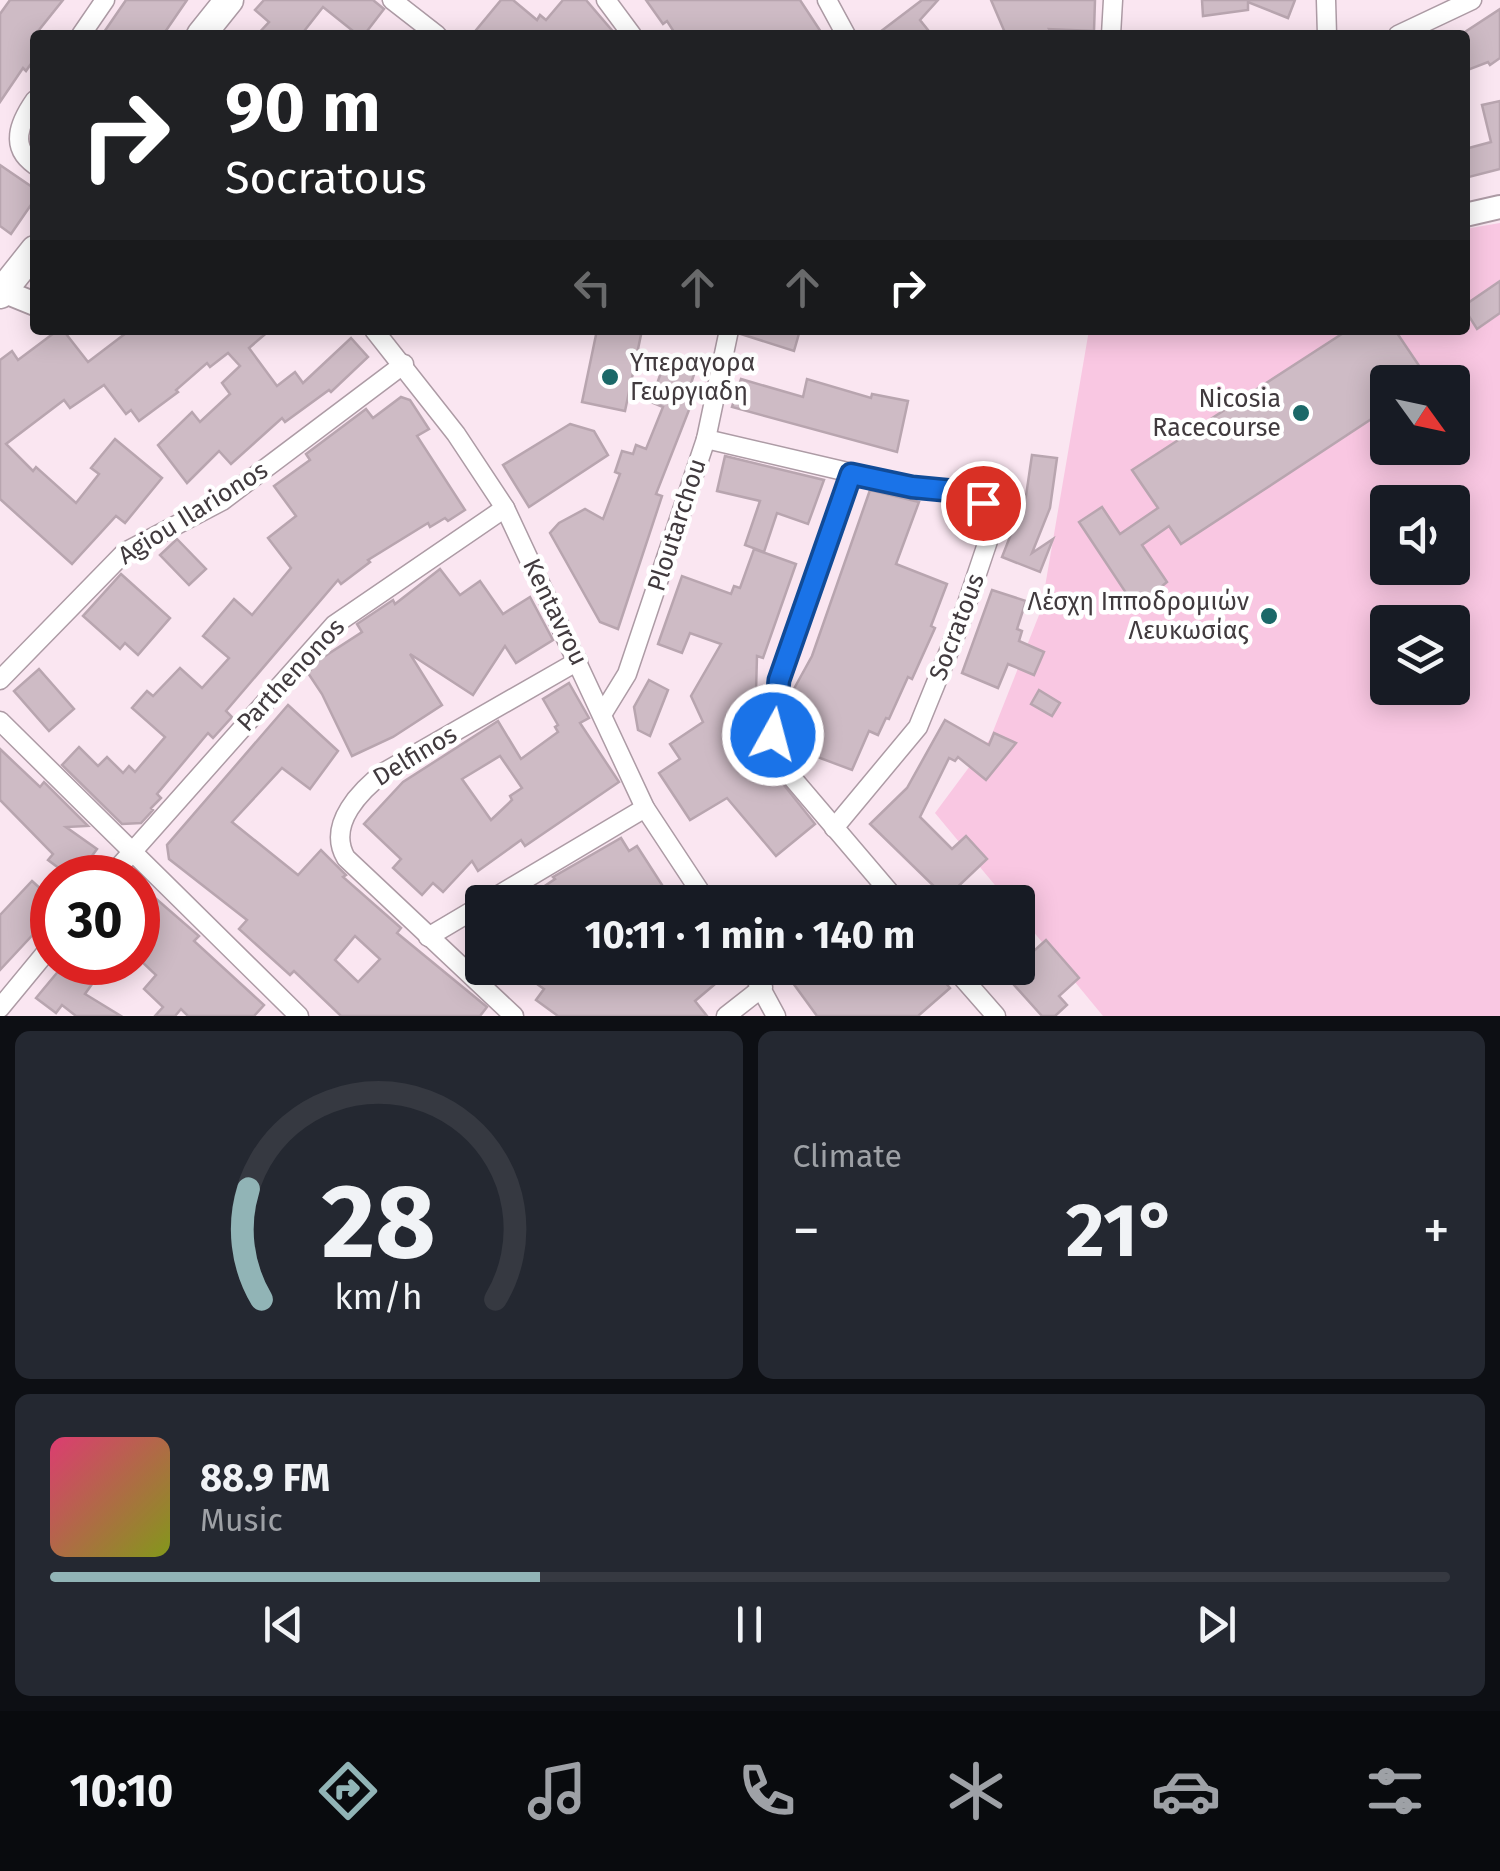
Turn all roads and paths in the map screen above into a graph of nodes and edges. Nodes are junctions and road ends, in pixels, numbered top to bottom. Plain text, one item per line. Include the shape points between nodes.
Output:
1 (105, 0) edge
2 (228, 0) edge
3 (392, 0) edge
4 (606, 0) edge
5 (1114, 0) edge
6 (1326, 0) edge
7 (1472, 0) edge
8 (829, 1) edge
9 (84, 30) edge
10 (205, 30) edge
11 (431, 30) edge
12 (628, 30) edge
13 (844, 30) edge
14 (1111, 30) edge
15 (1327, 30) edge
16 (1409, 30) edge
17 (30, 109) edge
18 (30, 160) edge
19 (1500, 207) edge
20 (1470, 214) edge
21 (30, 256) edge
22 (2, 292) edge
23 (30, 302) edge
24 (380, 335) edge
25 (728, 335) edge
26 (404, 364) junction
27 (706, 438) junction
28 (851, 474) junction
29 (505, 508) junction
30 (578, 661) junction
31 (0, 680) edge
32 (603, 713) junction
33 (0, 721) edge
34 (645, 808) junction
35 (834, 828) junction
36 (130, 852) junction
37 (128, 855) edge
38 (517, 885) edge
39 (697, 885) edge
40 (883, 885) edge
41 (465, 916) edge
42 (428, 937) junction
43 (30, 971) edge
44 (761, 985) edge
45 (969, 985) edge
46 (763, 988) junction
47 (0, 1007) edge
48 (13, 1016) edge
49 (299, 1016) edge
50 (514, 1016) edge
51 (726, 1016) edge
52 (776, 1016) edge
53 (996, 1016) edge

1 - 9 street
2 - 10 main road
3 - 11 street
4 - 12 street
5 - 14 street
6 - 15 street
7 - 16 street
8 - 13 street
17 - 18 street via 18,140
19 - 20 street
21 - 22 main road
22 - 23 street
24 - 26 street, Kentavrou
25 - 27 street, Ploutarchou
26 - 29 street, Kentavrou
26 - 31 street, Agiou Ilarionos via 222,502 125,552
27 - 28 street, Socratous
27 - 32 street, Ploutarchou via 628,674
28 - 35 street via 779,680 773,735 789,774
28 - 35 street, Socratous via 964,492 983,503 990,522 960,624 918,727
29 - 30 street, Kentavrou
29 - 36 street, Parthenonos via 334,625
30 - 32 street, Kentavrou
30 - 42 street, Delfinos via 386,770 353,802 342,851
32 - 34 street, Kentavrou
33 - 36 street
34 - 38 street
34 - 39 street, Kentavrou
35 - 40 street
36 - 37 street, Parthenonos
36 - 49 street
41 - 42 street
42 - 50 street, Delfinos
43 - 47 street
44 - 46 street
45 - 53 street
46 - 51 street
46 - 52 street
47 - 48 street

